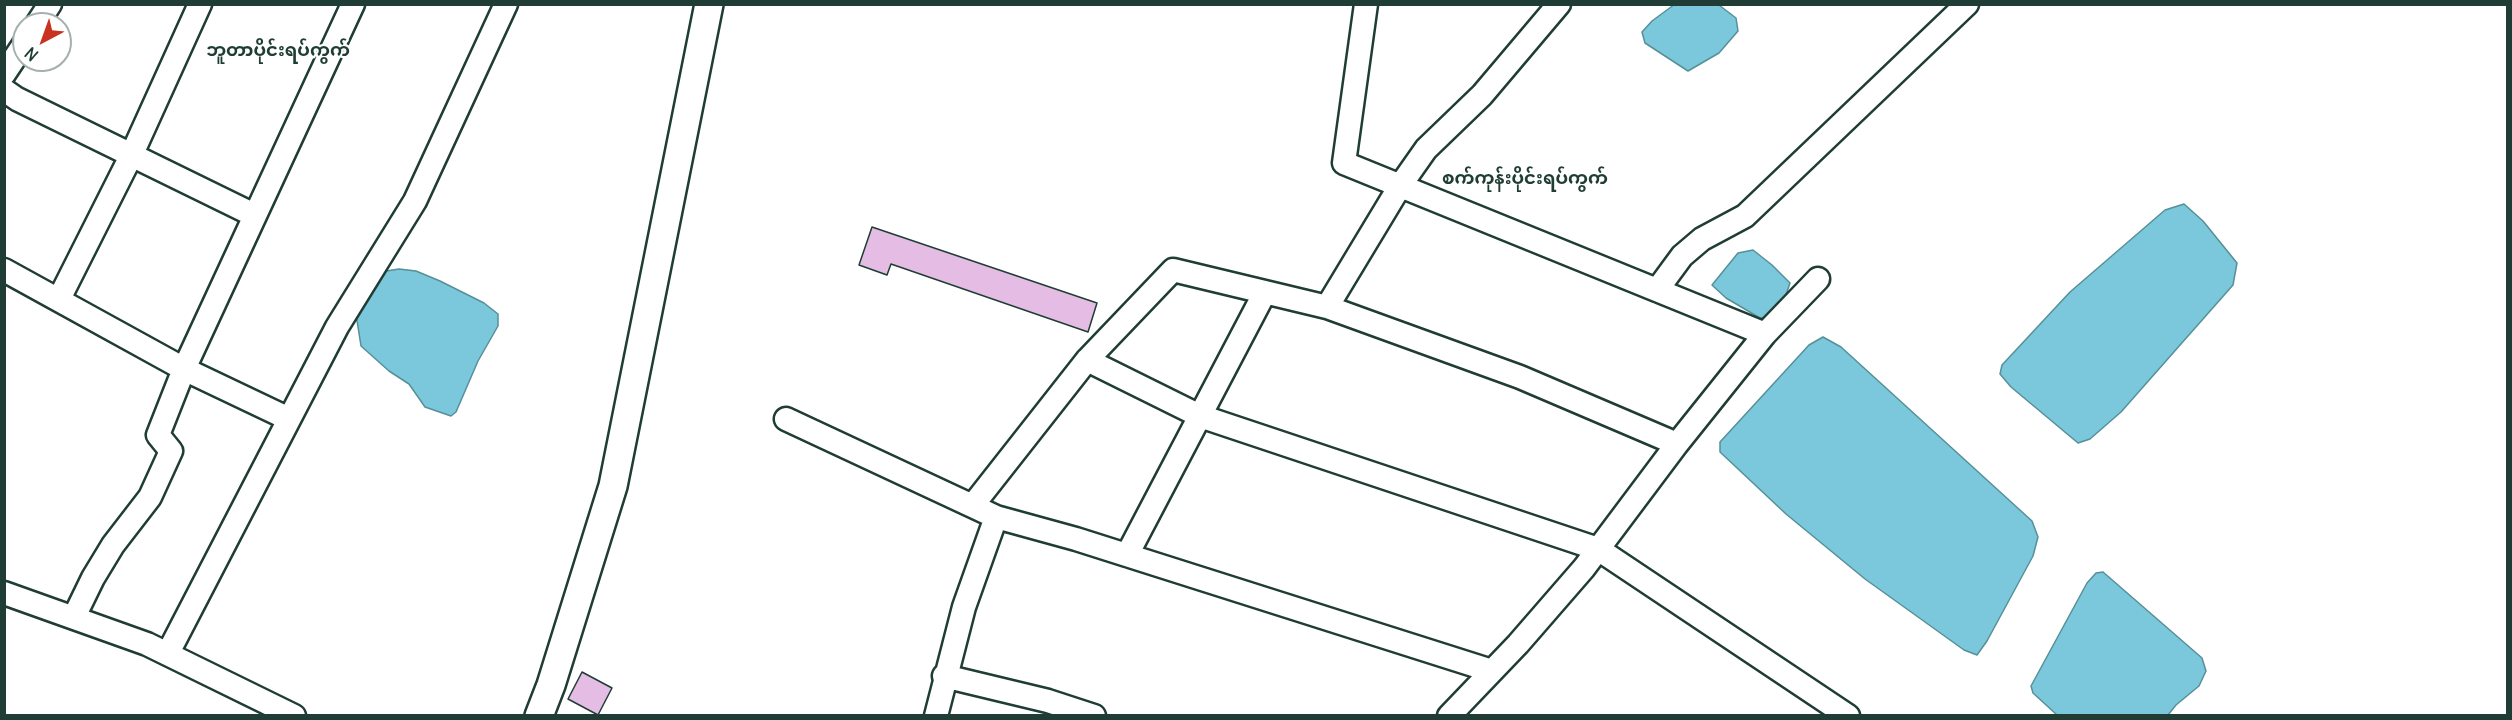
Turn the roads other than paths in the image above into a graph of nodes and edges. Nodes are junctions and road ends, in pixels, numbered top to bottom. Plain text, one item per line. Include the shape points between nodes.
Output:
1 (200, 4) edge
2 (353, 4) edge
3 (506, 4) edge
4 (709, 4) edge
5 (1366, 4) edge
6 (1559, 4) edge
7 (1967, 4) edge
8 (4, 90) edge
9 (132, 154) junction
10 (1400, 186) junction
11 (254, 215) junction
12 (4, 270) edge
13 (1818, 279) dead end
14 (1658, 290) junction
15 (1265, 292) junction
16 (59, 299) junction
17 (1327, 307) junction
18 (1765, 334) junction
19 (1087, 360) junction
20 (184, 369) junction
21 (1200, 416) junction
22 (289, 419) junction
23 (786, 419) dead end
24 (1677, 444) junction
25 (973, 506) junction
26 (996, 517) junction
27 (1598, 549) junction
28 (1127, 555) junction
29 (4, 593) edge
30 (74, 617) junction
31 (168, 653) junction
32 (1492, 671) junction
33 (944, 676) junction
34 (294, 716) edge
35 (539, 716) edge
36 (936, 716) edge
37 (1094, 716) edge
38 (1449, 716) edge
39 (1848, 716) edge

1 - 9 street
2 - 11 street
3 - 22 street via 415,201 337,327
4 - 35 street via 613,486
5 - 10 street via 1344,163
6 - 10 street via 1482,95 1426,149
7 - 14 street via 1745,216 1702,238 1682,256
8 - 9 street
9 - 11 street
9 - 16 street
10 - 14 street
10 - 17 street
11 - 20 street
12 - 16 street
13 - 18 street
14 - 18 street
15 - 17 street
15 - 19 street via 1173,270
15 - 21 street
16 - 20 street
17 - 24 street via 1520,377
18 - 24 street
19 - 21 street
19 - 25 street
20 - 22 street
20 - 30 street via 158,435 171,451 150,497 113,545
21 - 27 street
21 - 28 street
22 - 31 street
23 - 25 street
24 - 27 street
25 - 26 street
26 - 28 street
26 - 33 street
27 - 32 street
27 - 39 street
28 - 32 street
29 - 30 street
30 - 31 street
31 - 34 street
32 - 38 street
33 - 36 street
33 - 37 street

